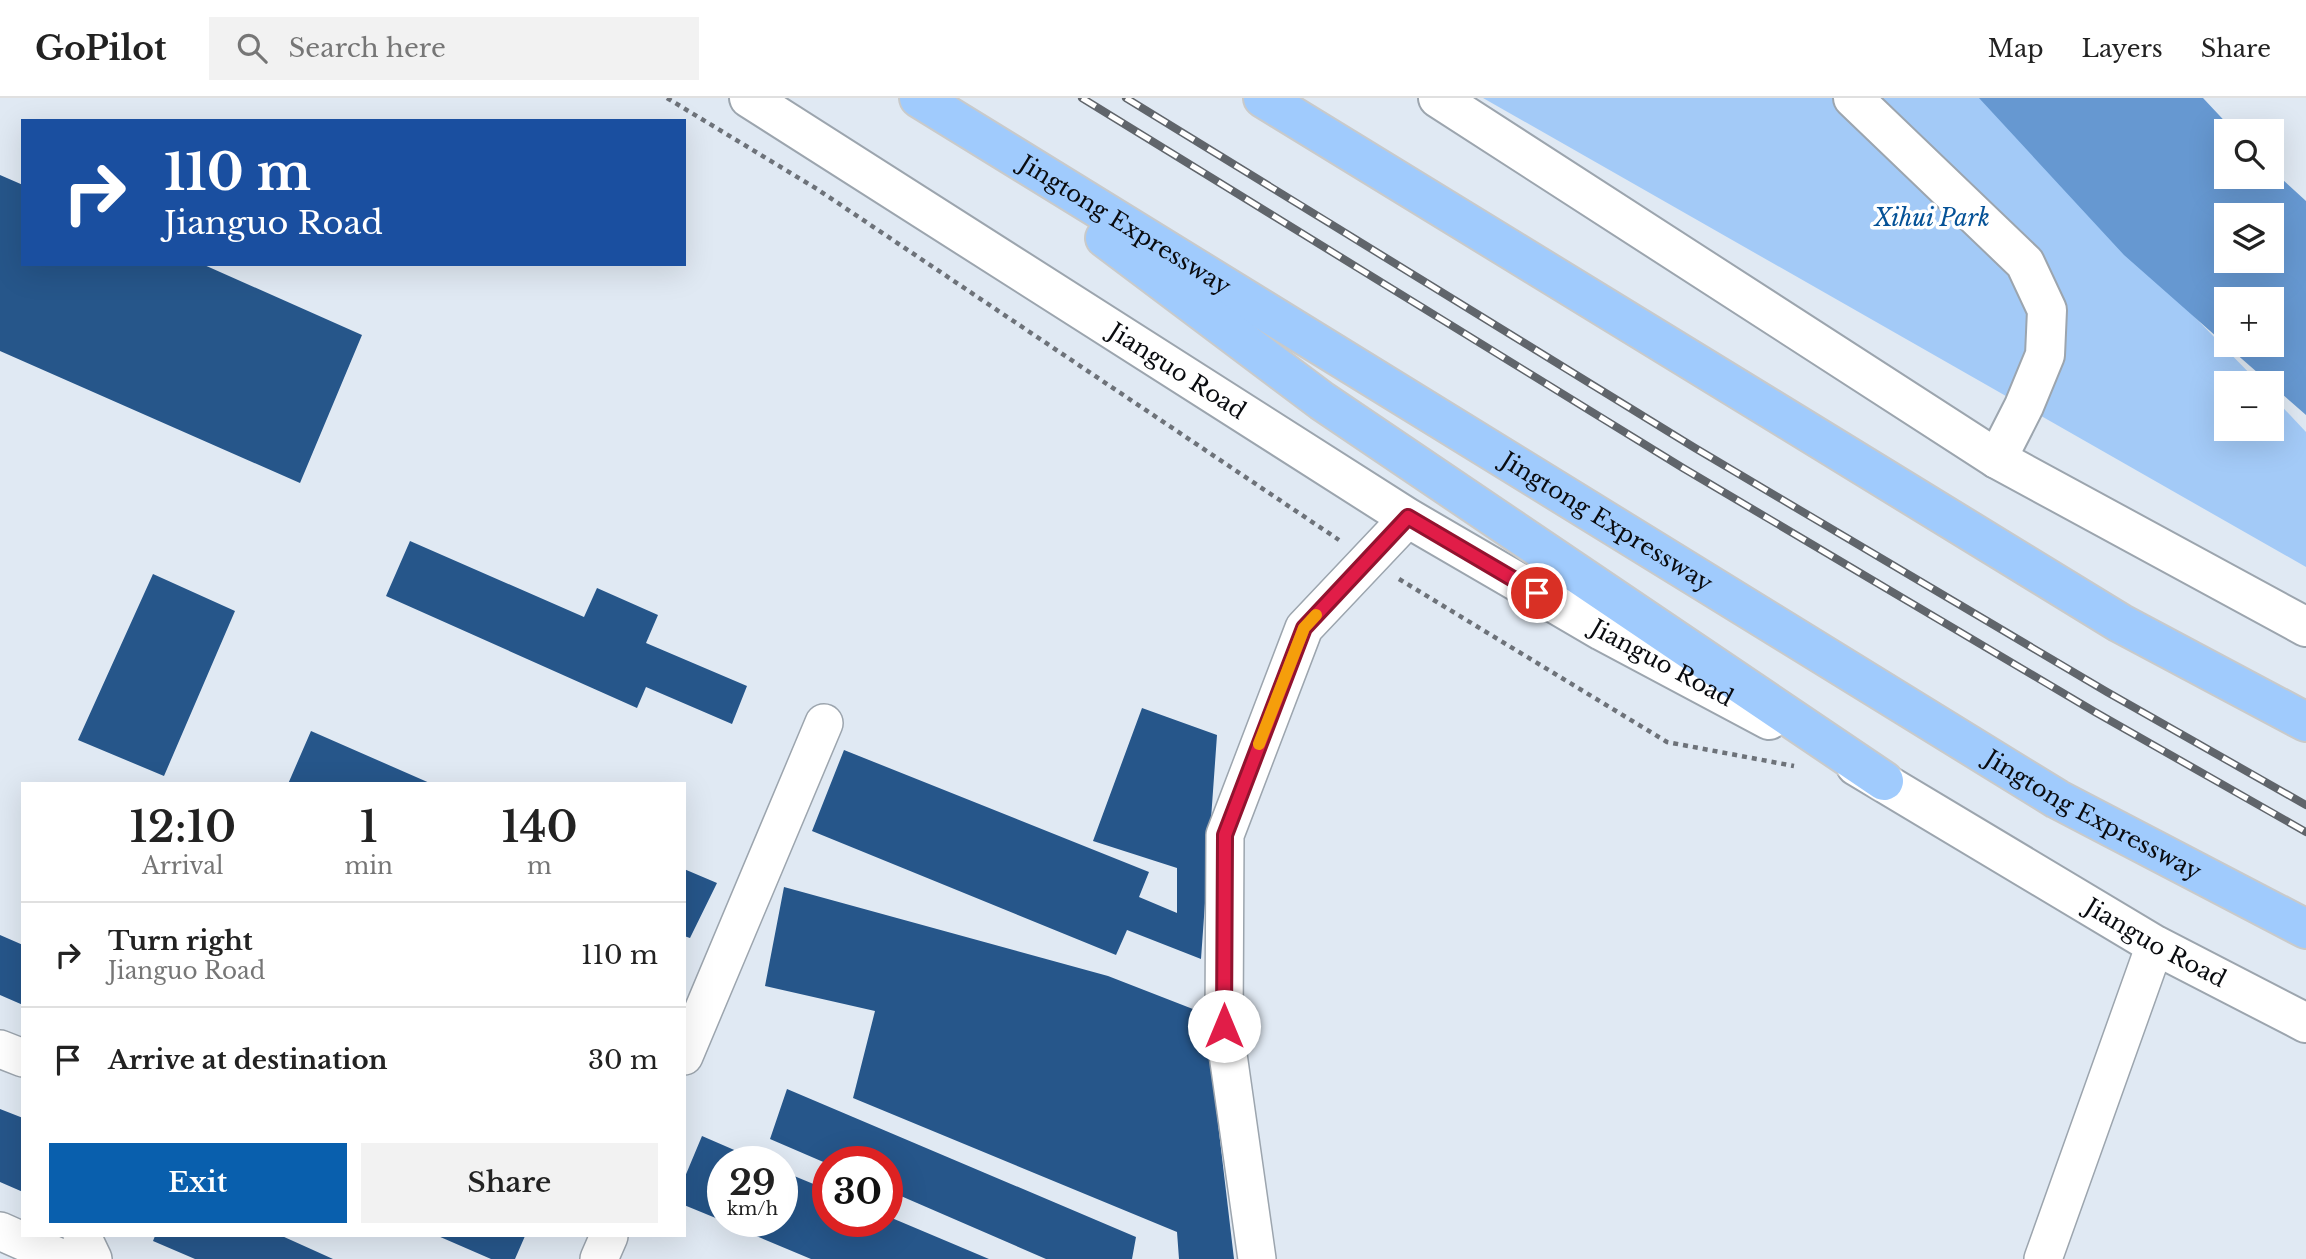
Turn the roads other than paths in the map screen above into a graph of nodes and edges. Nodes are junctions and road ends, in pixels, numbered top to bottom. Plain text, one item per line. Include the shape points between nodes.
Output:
1 (749, 98) edge
2 (919, 98) edge
3 (1264, 98) edge
4 (1438, 98) edge
5 (1853, 98) edge
6 (1997, 459) junction
7 (1408, 517) junction
8 (2306, 627) edge
9 (2306, 722) edge
10 (824, 723) dead end
11 (1884, 781) junction
12 (2306, 929) edge
13 (2155, 945) junction
14 (2306, 1023) edge
15 (0, 1049) edge
16 (686, 1051) edge
17 (21, 1057) edge
18 (0, 1231) edge
19 (82, 1237) edge
20 (64, 1259) edge
21 (93, 1259) edge
22 (1257, 1259) edge
23 (2043, 1259) edge

1 - 7 main road, Jianguo Road
2 - 11 highway via 1322,401
2 - 12 highway, Jingtong Expressway via 2057,799
3 - 9 highway via 2120,623
4 - 6 main road
5 - 6 main road via 2025,263 2047,310 2045,355
6 - 8 main road
7 - 11 main road, Jianguo Road via 1602,631
7 - 22 street via 1304,628 1225,835 1224,1026
10 - 16 street
11 - 13 main road, Jianguo Road
13 - 14 main road, Jianguo Road
13 - 23 street
15 - 17 street
18 - 20 street
19 - 21 street

